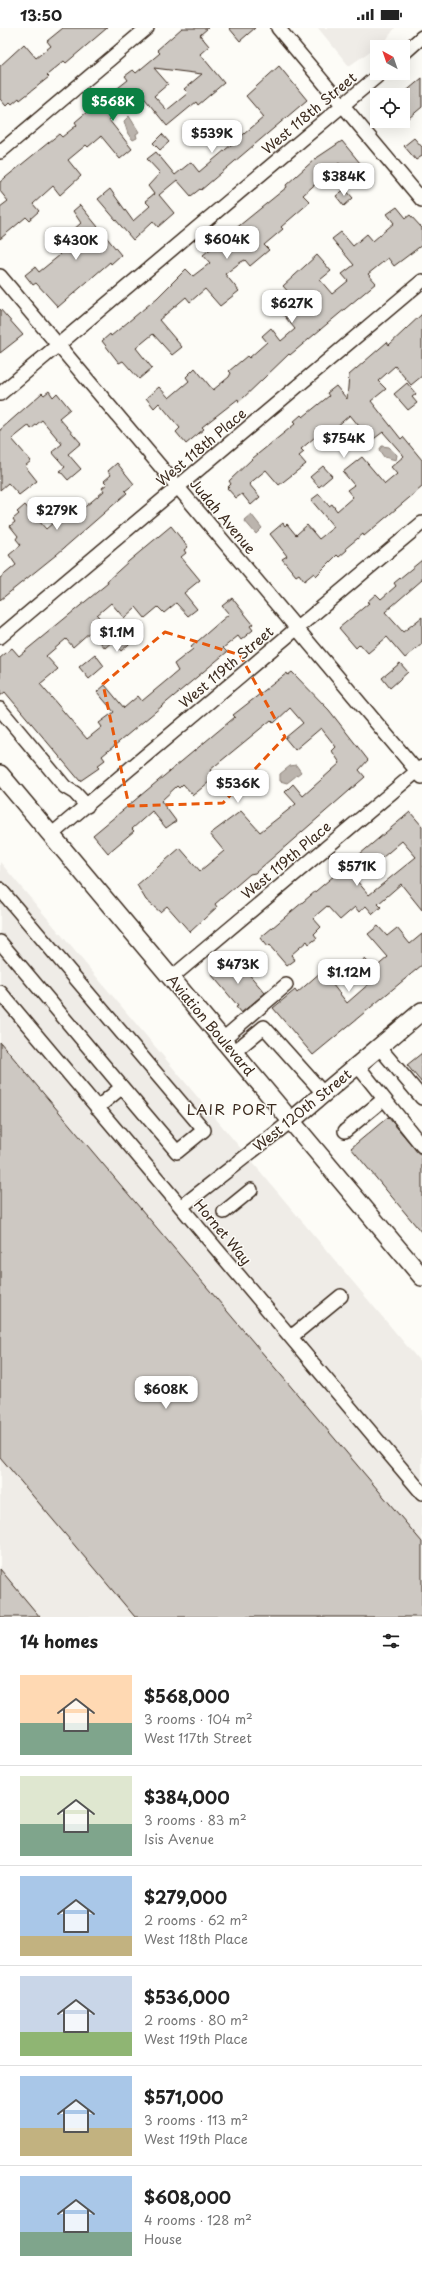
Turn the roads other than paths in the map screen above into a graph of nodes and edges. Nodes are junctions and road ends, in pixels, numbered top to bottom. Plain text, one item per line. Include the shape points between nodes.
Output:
1 (147, 28) edge
2 (278, 28) edge
3 (422, 37) edge
4 (410, 48) edge
5 (372, 80) edge
6 (343, 106) junction
7 (0, 152) edge
8 (422, 200) edge
9 (0, 276) edge
10 (422, 281) edge
11 (58, 345) junction
12 (0, 394) edge
13 (178, 487) junction
14 (422, 523) edge
15 (297, 628) junction
16 (0, 637) edge
17 (0, 709) edge
18 (420, 772) edge
19 (0, 774) edge
20 (87, 806) junction
21 (51, 835) junction
22 (0, 889) edge
23 (0, 942) edge
24 (171, 978) junction
25 (286, 985) dead end
26 (0, 992) edge
27 (422, 1011) edge
28 (228, 1046) junction
29 (379, 1047) junction
30 (357, 1065) junction
31 (122, 1087) junction
32 (324, 1094) junction
33 (422, 1098) edge
34 (384, 1099) junction
35 (98, 1108) junction
36 (291, 1121) junction
37 (345, 1131) dead end
38 (422, 1146) edge
39 (251, 1190) dead end
40 (181, 1207) junction
41 (224, 1212) dead end
42 (422, 1277) edge
43 (341, 1296) dead end
44 (291, 1337) junction
45 (422, 1493) edge

1 - 7 street
2 - 6 street
3 - 4 street
5 - 6 street, West 118th Street
6 - 8 street
6 - 11 street, West 118th Street
9 - 11 street, Judah Avenue
10 - 13 street, West 118th Place
11 - 12 street, West 118th Street
11 - 13 street, Judah Avenue
13 - 15 street, Judah Avenue
13 - 16 street, West 118th Place
14 - 15 street, West 119th Street
15 - 18 street, Judah Avenue
15 - 20 street, West 119th Street
17 - 20 street via 65,787
18 - 24 street, West 119th Place
19 - 21 main road, Aviation Boulevard
20 - 21 street, West 119th Street
21 - 24 main road, Aviation Boulevard
22 - 31 street via 204,1130 177,1152
23 - 31 street
24 - 28 main road, Aviation Boulevard
25 - 28 street
26 - 35 street, Hornet Way
27 - 29 main road, West 120th Street
28 - 32 street via 264,1027
28 - 36 main road, Aviation Boulevard
29 - 30 main road, West 120th Street
29 - 33 street
30 - 32 main road, West 120th Street
30 - 34 street
31 - 35 street
32 - 36 main road, West 120th Street
34 - 37 street
34 - 38 street
35 - 40 street, Hornet Way
36 - 40 street, West 120th Street
36 - 42 main road, Aviation Boulevard
39 - 41 street
40 - 44 street, Hornet Way
43 - 44 street
44 - 45 street, Hornet Way

